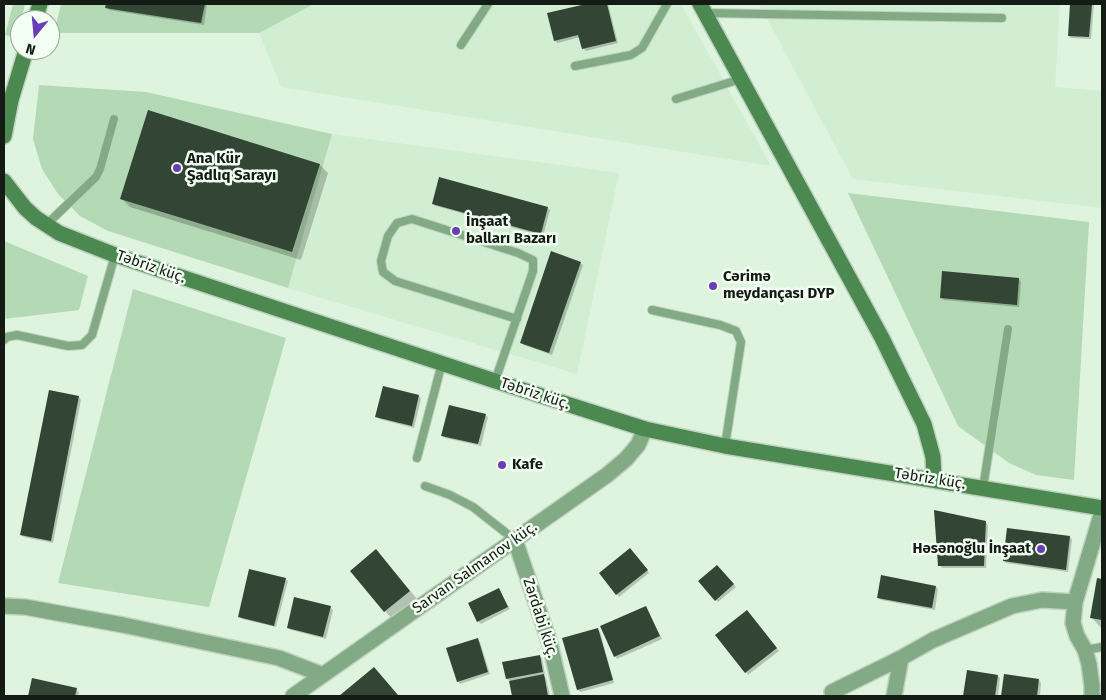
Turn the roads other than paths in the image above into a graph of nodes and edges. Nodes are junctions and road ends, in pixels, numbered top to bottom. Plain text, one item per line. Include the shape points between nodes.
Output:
1 (488, 4) edge
2 (667, 4) edge
3 (702, 8) edge
4 (1002, 18) dead end
5 (460, 45) dead end
6 (23, 60) edge
7 (575, 66) dead end
8 (741, 79) junction
9 (676, 99) dead end
10 (114, 119) dead end
11 (4, 136) edge
12 (4, 181) edge
13 (46, 225) junction
14 (115, 255) junction
15 (652, 310) dead end
16 (516, 319) junction
17 (1008, 329) dead end
18 (4, 340) edge
19 (442, 364) junction
20 (495, 381) junction
21 (645, 429) junction
22 (725, 446) junction
23 (417, 458) dead end
24 (934, 480) junction
25 (426, 486) dead end
26 (983, 488) junction
27 (1102, 510) edge
28 (515, 540) junction
29 (1075, 602) junction
30 (4, 606) edge
31 (1102, 647) edge
32 (1086, 650) junction
33 (901, 658) junction
34 (323, 675) junction
35 (832, 692) dead end
36 (293, 696) edge
37 (562, 696) edge
38 (894, 696) edge
39 (1092, 696) edge

1 - 5 lane
2 - 7 lane via 642,48 632,55
3 - 4 lane
3 - 8 main road
6 - 11 main road
8 - 9 lane
8 - 24 main road via 882,338 924,424 933,457
10 - 13 lane via 96,177
12 - 13 main road, Təbriz küç. via 24,208
13 - 14 main road, Təbriz küç. via 59,234
14 - 18 lane via 92,335 82,345 68,346 17,335
14 - 19 main road, Təbriz küç.
15 - 22 lane via 736,331 741,342
16 - 16 lane via 533,271 533,260 518,252 412,219 397,223 388,236 381,260 383,272 395,281
16 - 20 lane
17 - 26 lane
19 - 20 main road, Təbriz küç.
19 - 23 lane
20 - 21 main road, Təbriz küç.
21 - 22 main road, Təbriz küç.
21 - 28 street, Sarvan Salmanov küç. via 638,445 626,459
22 - 24 main road, Təbriz küç.
24 - 26 main road, Təbriz küç.
25 - 28 lane via 473,507
26 - 27 main road, Təbriz küç.
27 - 29 street
28 - 34 street, Sarvan Salmanov küç.
28 - 37 street, Zərdabi küç. via 550,644
29 - 32 street via 1073,623
29 - 33 street via 1042,600 1012,606 933,640
30 - 34 street via 122,625 279,658
31 - 32 lane
32 - 39 street
33 - 35 street
33 - 38 street
34 - 36 street, Sarvan Salmanov küç.

